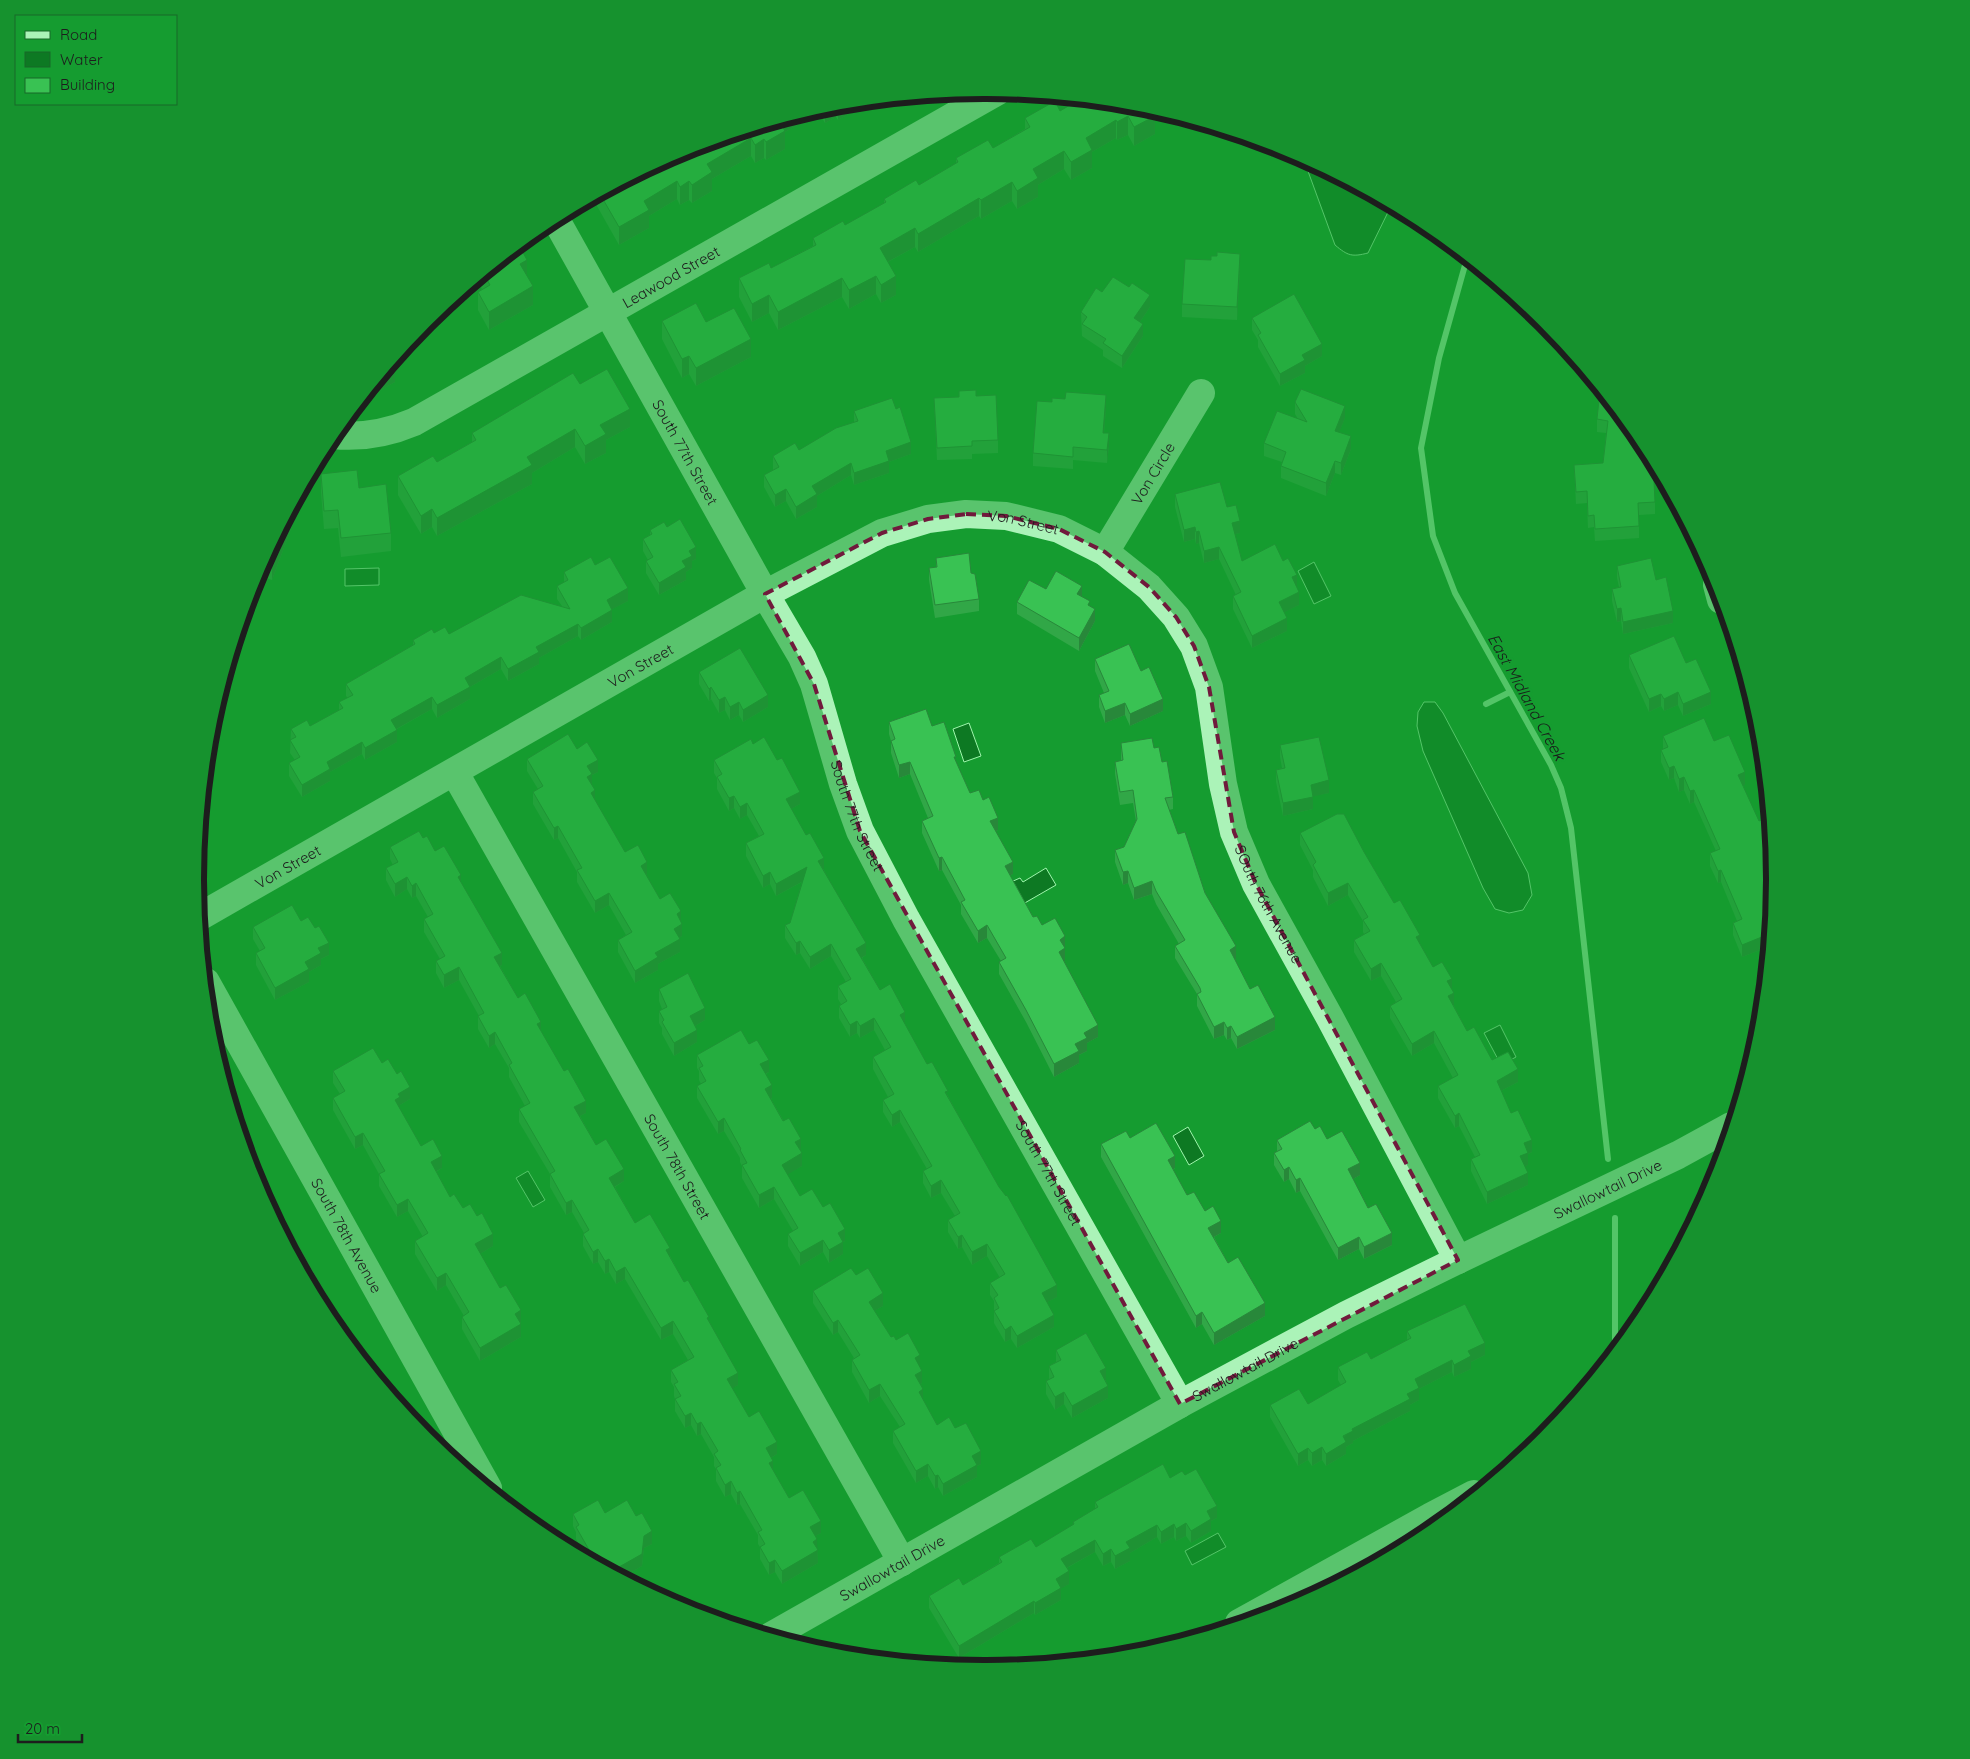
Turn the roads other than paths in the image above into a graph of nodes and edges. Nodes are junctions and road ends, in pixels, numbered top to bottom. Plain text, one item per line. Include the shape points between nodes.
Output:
1 (984, 99) edge
2 (559, 225) edge
3 (606, 312) junction
4 (1201, 393) dead end
5 (343, 436) edge
6 (1105, 552) junction
7 (765, 594) junction
8 (454, 772) junction
9 (205, 913) edge
10 (213, 995) edge
11 (1724, 1130) edge
12 (1458, 1260) junction
13 (1180, 1404) junction
14 (481, 1475) edge
15 (1447, 1508) edge
16 (902, 1562) junction
17 (1270, 1606) edge
18 (778, 1632) edge

1 - 3 street, Leawood Street
2 - 3 street, South 77th Street
3 - 5 street, Leawood Street via 414,422 372,435
3 - 7 street, South 77th Street
4 - 6 street, Von Circle
6 - 7 street, Von Street via 1059,529 1006,516 966,514 928,519 882,533
6 - 12 street, SOuth 76th Avenue via 1149,587 1176,617 1194,646 1209,687 1223,784 1234,832 1256,884
7 - 8 street, Von Street
7 - 13 street, South 77th Street via 814,684 860,831 906,919
8 - 9 street, Von Street
8 - 16 street, South 78th Street
10 - 14 street, South 78th Avenue
11 - 12 street, Swallowtail Drive
12 - 13 street, Swallowtail Drive via 1346,1315
13 - 16 street, Swallowtail Drive
15 - 17 street
16 - 18 street, Swallowtail Drive

